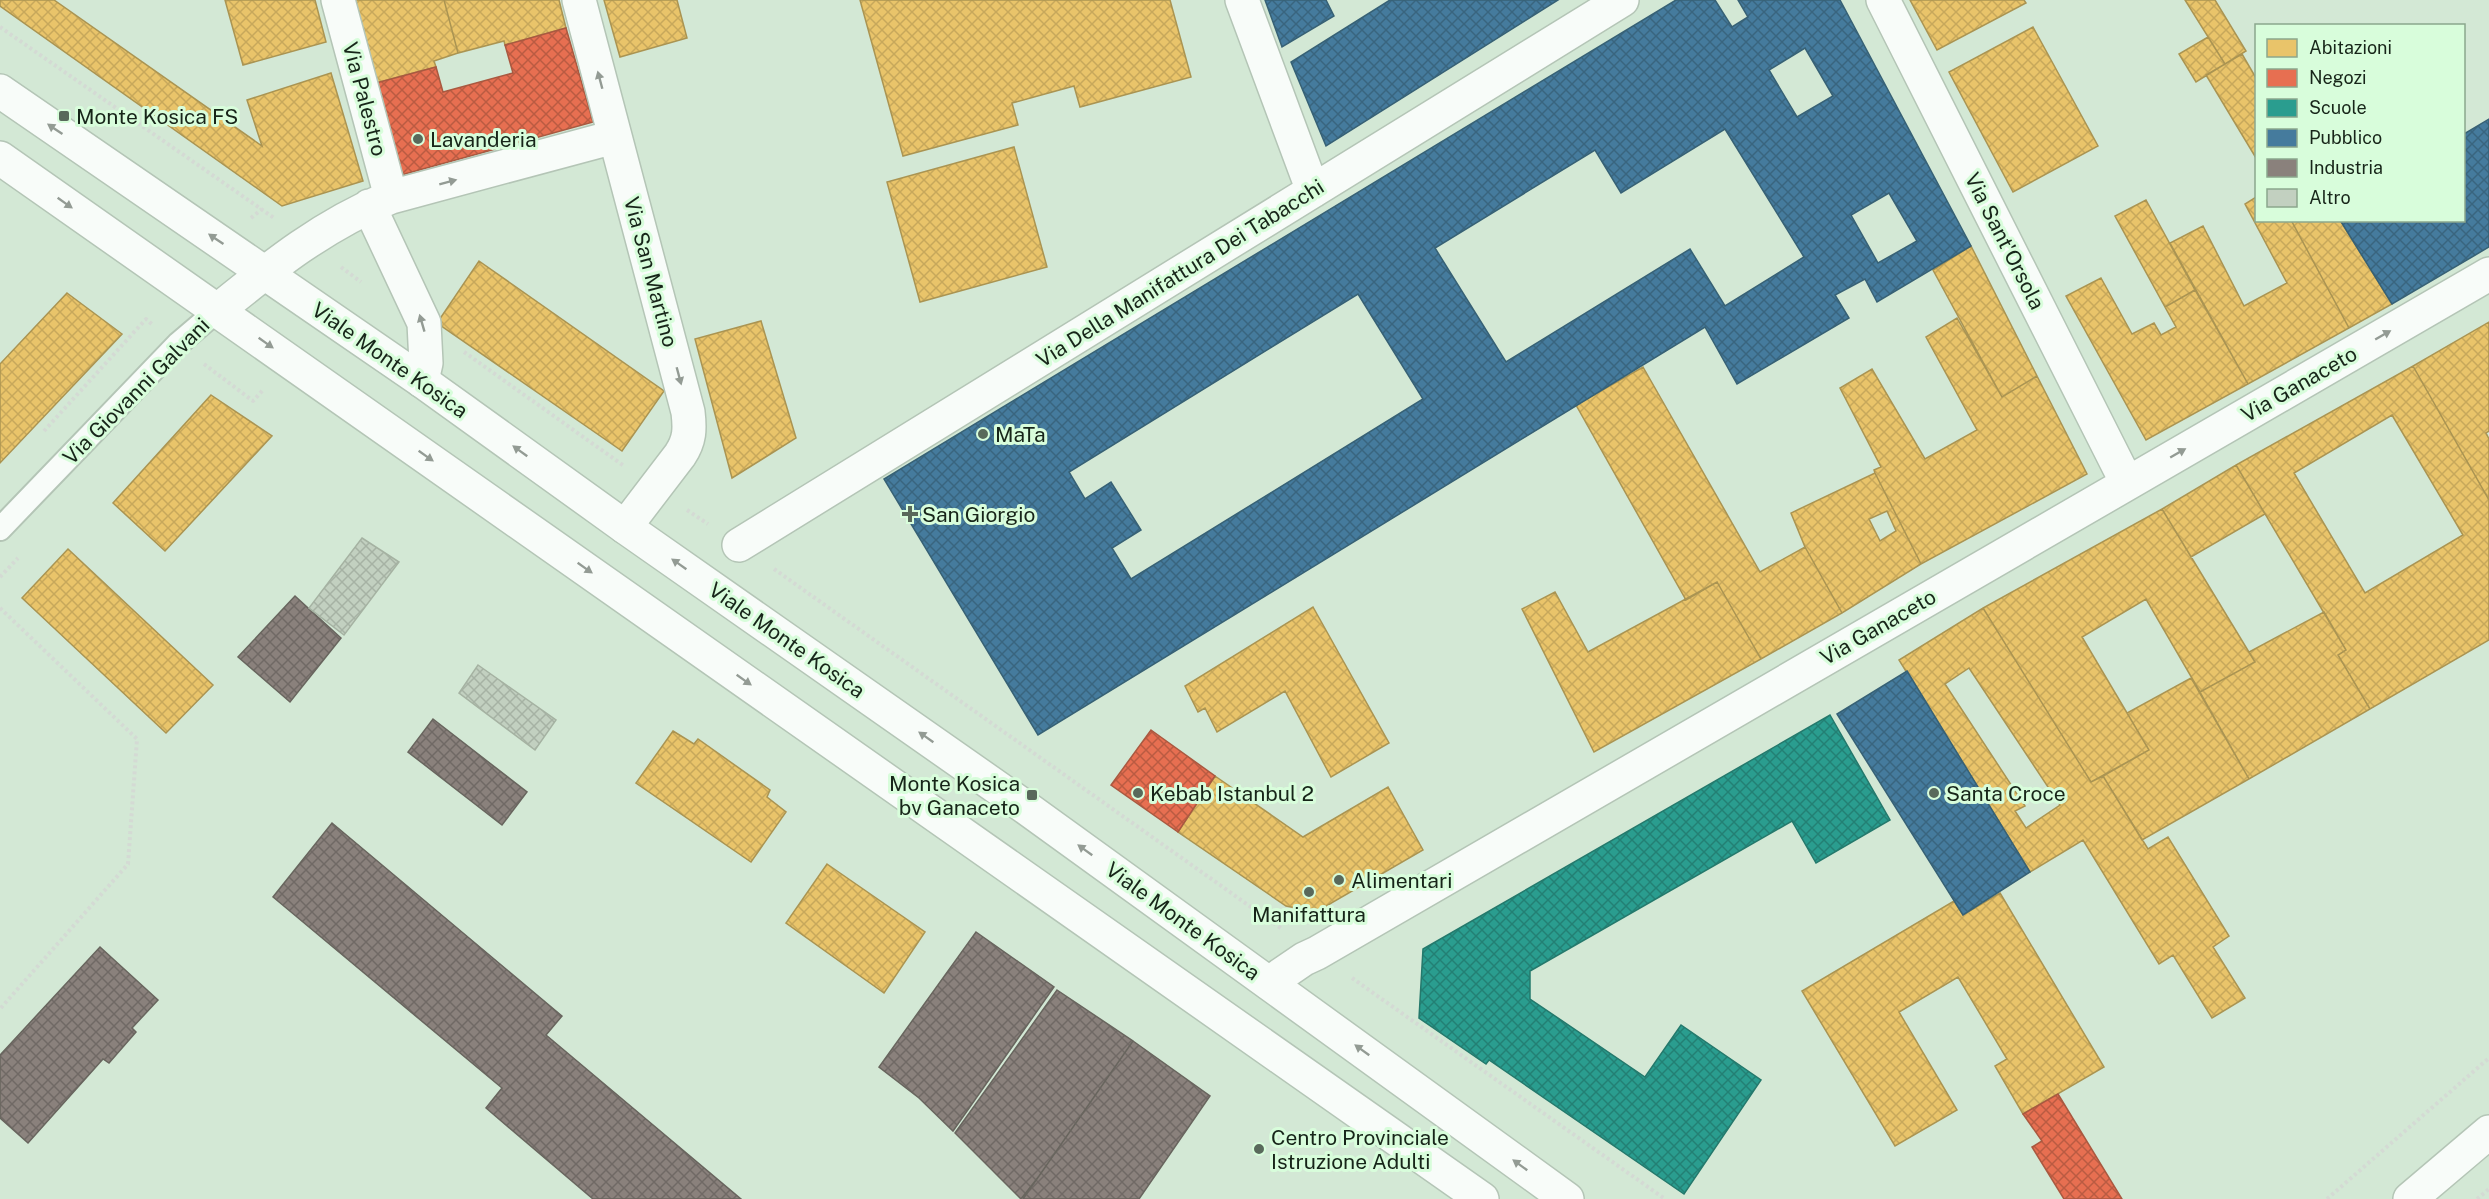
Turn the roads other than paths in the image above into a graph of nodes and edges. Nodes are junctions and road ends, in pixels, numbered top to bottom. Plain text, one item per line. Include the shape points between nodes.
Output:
1 (338, 0) edge
2 (579, 0) edge
3 (1242, 0) edge
4 (1622, 0) edge
5 (1884, 0) edge
6 (0, 91) edge
7 (614, 137) junction
8 (0, 158) edge
9 (1314, 190) junction
10 (380, 202) junction
11 (264, 273) junction
12 (2489, 274) edge
13 (218, 310) junction
14 (422, 381) junction
15 (2127, 483) junction
16 (625, 527) junction
17 (0, 529) edge
18 (739, 545) road end
19 (1269, 983) junction
20 (2489, 1132) edge
21 (1482, 1199) edge
22 (1567, 1199) edge
23 (2410, 1199) edge

1 - 10 street, Via Palestro
7 -> 2 street, Via San Martino
3 - 9 street
4 - 9 street, Via Della Manifattura Dei Tabacchi
5 - 15 street, Via Sant'Orsola
11 -> 6 street, Viale Monte Kosica
10 -> 7 street, Via Giovanni Galvani
7 -> 16 street, Via San Martino via 691,431 687,445
8 -> 13 street
9 - 18 street, Via Della Manifattura Dei Tabacchi
10 - 11 street, Via Giovanni Galvani via 306,240
14 -> 10 street, Via Palestro via 426,363 424,323
11 - 13 street, Via Giovanni Galvani
11 - 14 street, Viale Monte Kosica
15 -> 12 street, Via Ganaceto
13 - 17 lane, Via Giovanni Galvani via 178,344
13 -> 21 street
16 -> 14 street, Viale Monte Kosica
15 - 19 street, Via Ganaceto via 1304,958
19 -> 16 street, Viale Monte Kosica
22 -> 19 street, Viale Monte Kosica
20 - 23 street

